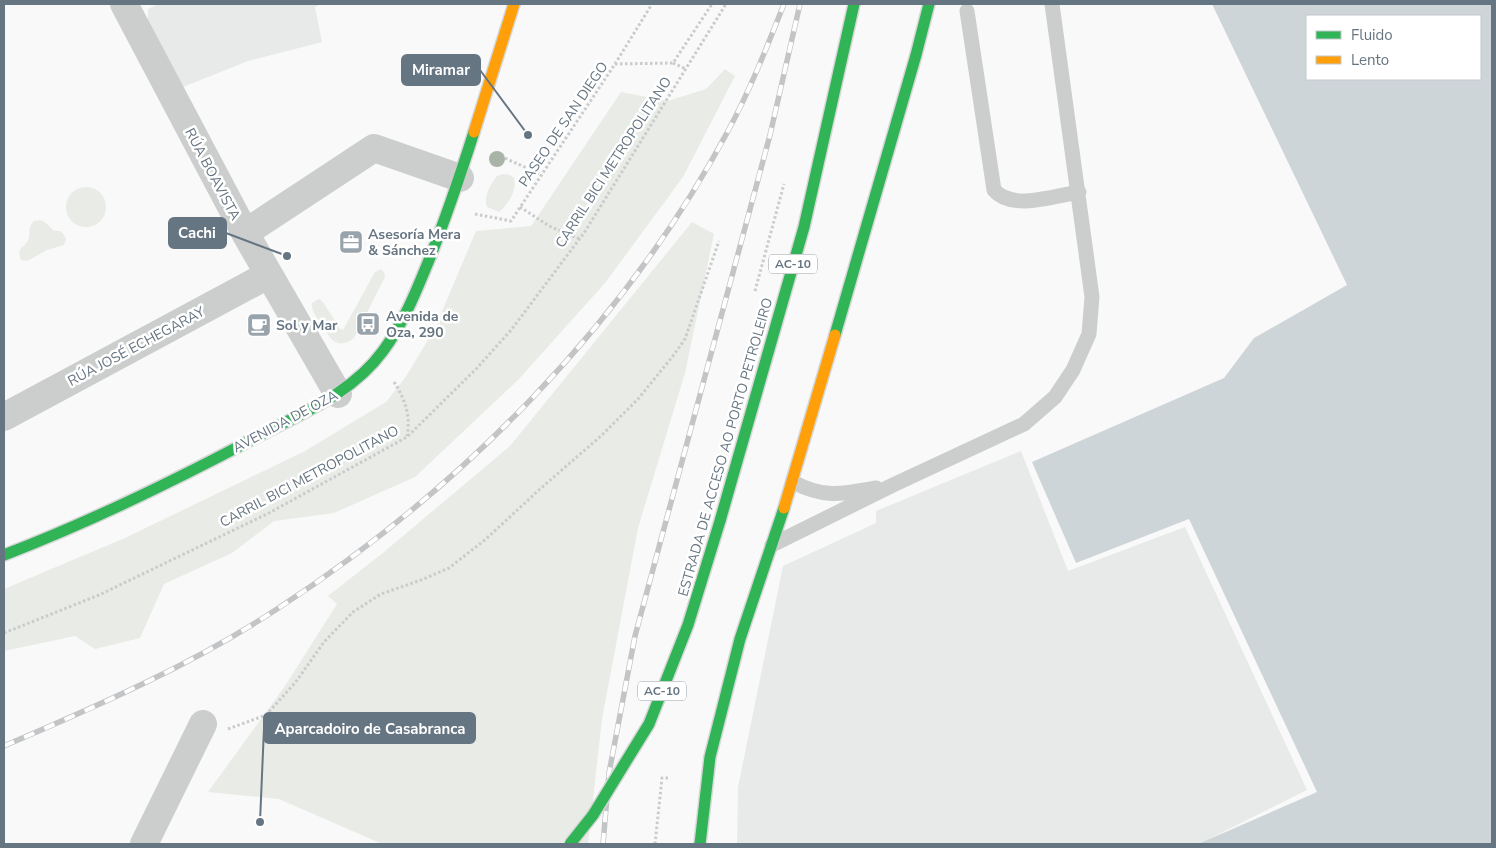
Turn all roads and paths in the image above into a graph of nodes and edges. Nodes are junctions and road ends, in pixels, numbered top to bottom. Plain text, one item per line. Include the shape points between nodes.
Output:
1 (124, 4) edge
2 (514, 4) edge
3 (652, 4) edge
4 (712, 4) edge
5 (726, 4) edge
6 (854, 4) edge
7 (929, 4) edge
8 (1052, 4) edge
9 (967, 11) dead end
10 (673, 63) junction
11 (615, 64) junction
12 (686, 69) junction
13 (493, 153) dead end
14 (542, 175) junction
15 (460, 178) junction
16 (1079, 192) junction
17 (520, 207) junction
18 (475, 214) dead end
19 (245, 233) junction
20 (580, 239) junction
21 (720, 241) dead end
22 (268, 275) junction
23 (394, 382) dead end
24 (338, 394) junction
25 (4, 417) edge
26 (407, 437) junction
27 (793, 482) junction
28 (893, 485) junction
29 (772, 546) junction
30 (4, 555) edge
31 (4, 633) edge
32 (203, 724) joint
33 (668, 778) dead end
34 (144, 844) edge
35 (570, 844) edge
36 (655, 844) edge
37 (700, 844) edge

1 - 19 street, RÚA BOAVISTA
2 - 15 street, AVENIDA DE OZA
3 - 11 path
4 - 10 path
5 - 12 path, CARRIL BICI METROPOLITANO
6 - 35 street, ESTRADA DE ACCESO AO PORTO PETROLEIRO / AC-10, bridge via 804,227 688,626 649,724 593,815
7 - 27 street
8 - 16 lane
9 - 16 lane via 994,190 1000,197 1019,202
10 - 11 path, PASEO DE SAN DIEGO
10 - 12 path
11 - 14 path, PASEO DE SAN DIEGO
12 - 20 path, CARRIL BICI METROPOLITANO
13 - 14 path
14 - 17 path, PASEO DE SAN DIEGO
15 - 19 street via 374,148
15 - 24 street, AVENIDA DE OZA via 413,300 396,331 372,364
16 - 28 lane via 1092,297 1089,334 1073,370 1055,397 1024,424
17 - 18 path, PASEO DE SAN DIEGO via 511,221
17 - 20 path via 549,226
19 - 22 street, RÚA BOAVISTA
20 - 26 path, CARRIL BICI METROPOLITANO via 512,329
21 - 32 path via 685,339 638,399 601,436 449,568 381,594 352,612 324,642 296,683 266,715 228,729
22 - 24 street, RÚA BOAVISTA
22 - 25 street, RÚA JOSÉ ECHEGARAY
23 - 26 path via 404,397 409,424
24 - 30 street, AVENIDA DE OZA via 133,500
26 - 31 path, CARRIL BICI METROPOLITANO via 269,513 99,595
27 - 28 lane via 807,490 836,495
27 - 29 street
28 - 29 lane
29 - 37 street via 740,639 710,757
32 - 34 street
33 - 36 path via 662,778

